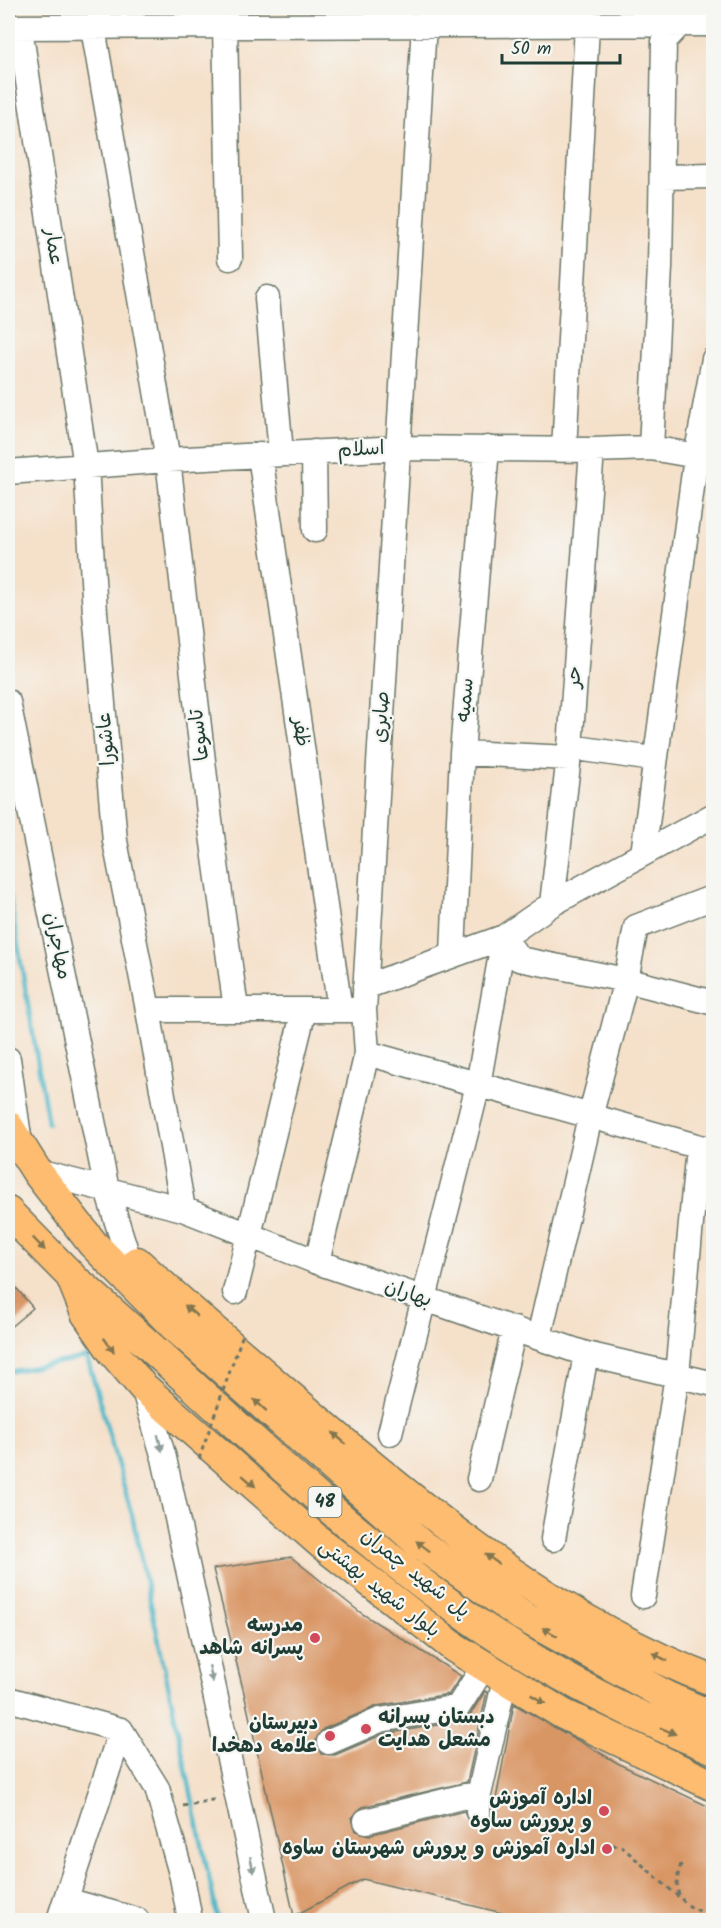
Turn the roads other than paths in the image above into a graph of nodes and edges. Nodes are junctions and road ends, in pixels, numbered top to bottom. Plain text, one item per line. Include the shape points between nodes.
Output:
1 (681, 16) edge
2 (582, 19) edge
3 (213, 20) edge
4 (28, 22) edge
5 (714, 24) edge
6 (424, 25) junction
7 (93, 28) junction
8 (714, 176) edge
9 (662, 177) junction
10 (230, 258) dead end
11 (267, 298) dead end
12 (714, 359) edge
13 (651, 447) junction
14 (400, 448) junction
15 (487, 448) junction
16 (564, 450) junction
17 (592, 450) junction
18 (314, 452) junction
19 (270, 454) junction
20 (705, 458) edge
21 (168, 460) junction
22 (86, 466) junction
23 (8, 472) edge
24 (315, 530) dead end
25 (8, 702) edge
26 (569, 752) junction
27 (462, 753) junction
28 (654, 759) junction
29 (714, 815) edge
30 (643, 854) junction
31 (714, 897) edge
32 (552, 904) junction
33 (504, 937) junction
34 (453, 953) junction
35 (626, 980) junction
36 (364, 998) junction
37 (714, 1003) edge
38 (236, 1009) junction
39 (148, 1010) junction
40 (304, 1010) junction
41 (340, 1010) junction
42 (367, 1053) junction
43 (8, 1059) edge
44 (478, 1085) junction
45 (590, 1117) junction
46 (14, 1136) edge
47 (708, 1145) edge
48 (37, 1172) junction
49 (107, 1190) junction
50 (183, 1209) junction
51 (8, 1212) edge
52 (250, 1236) junction
53 (126, 1251) junction
54 (317, 1262) junction
55 (71, 1276) junction
56 (235, 1292) dead end
57 (422, 1299) junction
58 (514, 1329) junction
59 (539, 1338) junction
60 (586, 1354) junction
61 (677, 1375) junction
62 (714, 1384) edge
63 (143, 1387) junction
64 (390, 1433) dead end
65 (478, 1479) dead end
66 (553, 1539) dead end
67 (643, 1596) dead end
68 (494, 1672) junction
69 (714, 1681) edge
70 (8, 1699) edge
71 (714, 1717) edge
72 (121, 1730) junction
73 (329, 1742) dead end
74 (714, 1749) edge
75 (713, 1786) edge
76 (366, 1821) dead end
77 (62, 1910) edge
78 (136, 1920) edge
79 (190, 1920) edge
80 (264, 1920) edge

1 - 2 street
1 - 5 street
1 - 9 street via 664,41
2 - 6 street
2 - 16 street
3 - 6 street
3 - 7 street
3 - 10 street
4 - 7 street
4 - 22 street, عمار
6 - 14 street, صابری
7 - 21 street, تاسوعا
8 - 9 street
9 - 13 street
11 - 19 street, ظفر
12 - 20 street
13 - 17 street, اسلام
13 - 20 street, اسلام
14 - 15 street, اسلام
14 - 18 street, اسلام
14 - 36 street, صابری
15 - 16 street, اسلام
15 - 27 street, سمیه
16 - 17 street, اسلام
17 - 26 street, حر
18 - 19 street, اسلام
18 - 24 street
19 - 21 street, اسلام
19 - 41 street, ظفر
20 - 28 street
21 - 22 street, اسلام
21 - 38 street, تاسوعا
22 - 23 street, اسلام
22 - 39 street, عاشورا via 116,841
25 - 49 street, مهاجران
26 - 27 street
26 - 28 street
26 - 32 street, حر
27 - 34 street, سمیه
28 - 30 street
29 - 30 street
30 - 32 street
31 - 35 street via 636,927
32 - 33 street
33 - 34 street
33 - 35 street via 519,958
33 - 44 street
34 - 36 street
35 - 37 street
35 - 45 street
36 - 41 street
36 - 42 street, صابری
38 - 39 street
38 - 40 street
39 - 50 street, عاشورا
40 - 41 street
40 - 52 street
42 - 44 street
42 - 54 street, صابری
43 - 46 street
44 - 45 street
44 - 57 street
45 - 47 street
45 - 59 street
46 - 48 main road, 48
47 - 61 street
48 - 49 street, بهاران
48 - 53 main road
71 -> 48 main road, پل شهید چمران / 48 via 670,1698 522,1616 420,1544 173,1325 93,1244
49 - 50 street, بهاران
49 - 53 street, مهاجران
50 - 52 street, بهاران
51 -> 55 main road, بلوار شهید بهشتی / 48
52 - 54 street, بهاران
52 - 56 street
69 -> 53 main road via 592,1622 451,1530 352,1450
54 - 57 street, بهاران
55 -> 63 main road, بلوار شهید بهشتی via 86,1313
55 -> 74 main road, پل شهید چمران / 48 via 310,1490 452,1606 506,1642 649,1722
57 - 58 street, بهاران
57 - 64 street
58 - 59 street, بهاران
58 - 65 street
59 - 60 street, بهاران
60 - 61 street, بهاران
60 - 66 street
61 - 62 street, بهاران
61 - 67 street
63 -> 68 main road, بلوار شهید بهشتی via 322,1545 455,1648
63 -> 80 street via 164,1458
68 - 73 street via 458,1707 380,1720
68 -> 75 main road, بلوار شهید بهشتی via 563,1714
68 - 76 street via 478,1804 465,1796
70 - 72 street
72 - 77 street
72 - 79 street via 157,1788 183,1877
77 - 78 street

